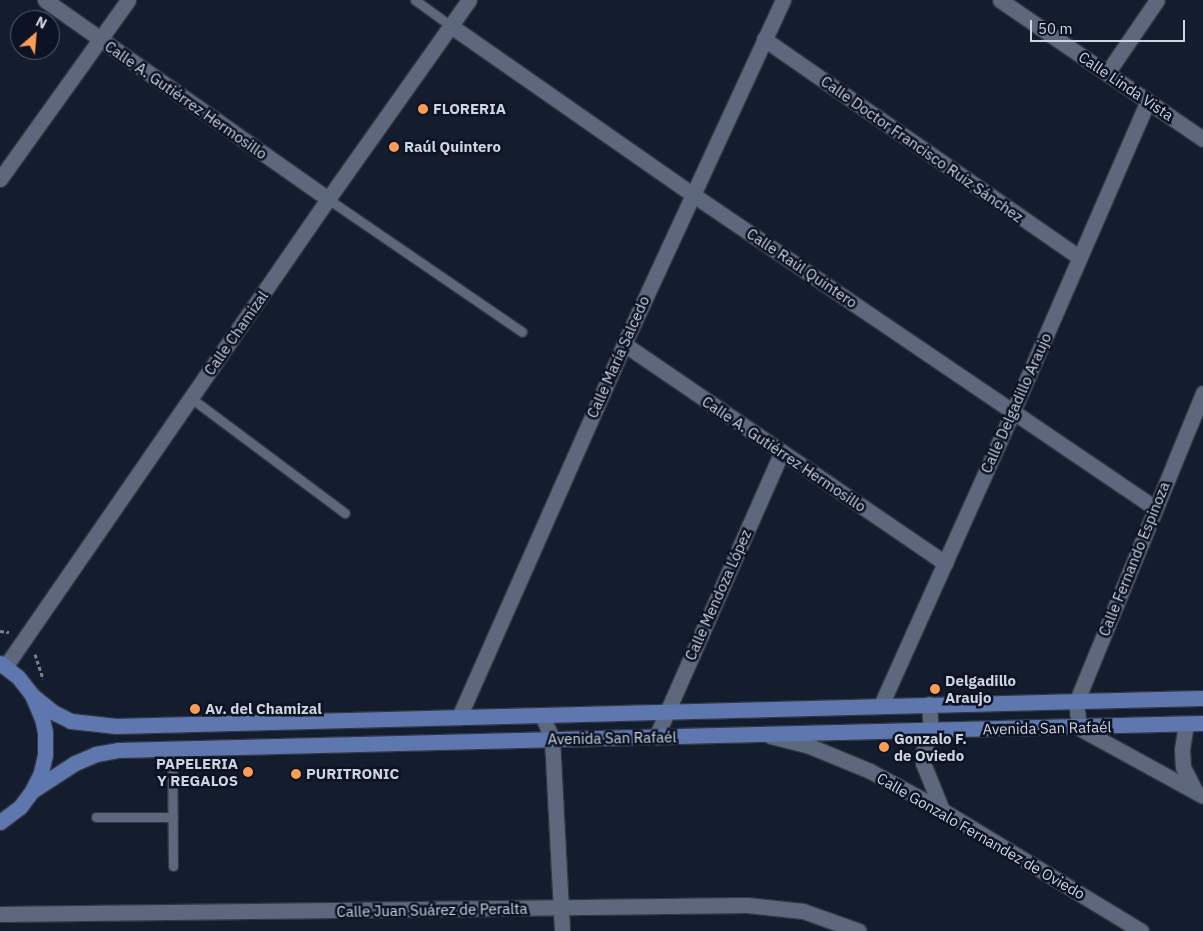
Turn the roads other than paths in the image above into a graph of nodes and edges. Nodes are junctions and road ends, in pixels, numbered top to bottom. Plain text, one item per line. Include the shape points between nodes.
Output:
1 (45, 0) edge
2 (128, 0) edge
3 (415, 0) edge
4 (469, 0) edge
5 (783, 0) edge
6 (1000, 0) edge
7 (1157, 0) edge
8 (451, 26) junction
9 (764, 39) junction
10 (100, 40) junction
11 (1107, 73) junction
12 (1148, 101) junction
13 (1203, 139) edge
14 (0, 179) edge
15 (692, 194) junction
16 (328, 199) junction
17 (1080, 258) junction
18 (522, 332) dead end
19 (624, 344) junction
20 (1203, 393) edge
21 (191, 398) junction
22 (1013, 411) junction
23 (782, 453) junction
24 (1155, 508) junction
25 (344, 513) dead end
26 (945, 563) junction
27 (3, 665) edge
28 (32, 695) junction
29 (1203, 698) edge
30 (1076, 702) junction
31 (929, 704) junction
32 (881, 705) junction
33 (666, 712) junction
34 (542, 715) junction
35 (459, 717) junction
36 (1203, 723) edge
37 (1186, 724) junction
38 (1079, 728) junction
39 (931, 730) junction
40 (759, 734) junction
41 (656, 737) junction
42 (552, 739) junction
43 (172, 748) junction
44 (32, 791) junction
45 (1200, 794) edge
46 (942, 810) junction
47 (96, 817) dead end
48 (173, 817) junction
49 (0, 822) edge
50 (173, 866) dead end
51 (561, 908) junction
52 (0, 914) edge
53 (562, 931) edge
54 (859, 931) edge
55 (1140, 931) edge

1 - 10 street, Calle A. Gutiérrez Hermosillo
2 - 10 street
3 - 8 lane
4 - 8 street, Calle Chamizal
5 - 9 street, Calle María Salcedo
6 - 11 street, Calle Linda Vista
7 - 11 street
8 - 15 street, Calle Raúl Quintero
8 - 16 street, Calle Chamizal
9 - 15 street, Calle María Salcedo
9 - 17 street, Calle Doctor Francisco Ruiz Sánchez
10 - 14 street
10 - 16 street, Calle A. Gutiérrez Hermosillo
11 - 12 street, Calle Linda Vista
12 - 13 street, Calle Linda Vista
12 - 17 street, Calle Delgadillo Araujo
15 - 19 street, Calle María Salcedo
15 - 22 street, Calle Raúl Quintero
16 - 18 lane
16 - 21 street, Calle Chamizal
17 - 22 street, Calle Delgadillo Araujo
19 - 23 street, Calle A. Gutiérrez Hermosillo
19 - 35 street, Calle María Salcedo
20 - 24 street, Calle Fernando Espinoza
21 - 25 lane
21 - 27 street, Calle Chamizal via 29,633
22 - 24 street, Calle Raúl Quintero
22 - 26 street, Calle Delgadillo Araujo
23 - 26 street, Calle A. Gutiérrez Hermosillo
23 - 33 street, Calle Mendoza López
24 - 30 street, Calle Fernando Espinoza
26 - 32 street, Calle Delgadillo Araujo
27 - 28 main road
28 - 35 main road, Avenida San Rafaél via 71,720 116,726
28 - 44 main road via 42,718 45,755
29 - 30 main road, Avenida San Rafaél
30 - 31 main road, Avenida San Rafaél
30 - 38 street, Calle Fernando Espinoza
31 - 32 main road, Avenida San Rafaél
31 - 39 street
32 - 33 main road, Avenida San Rafaél
33 - 34 main road, Avenida San Rafaél
33 - 41 street, Calle Mendoza López
34 - 35 main road, Avenida San Rafaél
34 - 42 street
36 - 37 main road, Avenida San Rafaél
37 - 38 main road, Avenida San Rafaél
37 - 45 street via 1183,767
38 - 39 main road, Avenida San Rafaél
38 - 45 street
39 - 40 main road, Avenida San Rafaél
39 - 46 street via 923,763
40 - 41 main road, Avenida San Rafaél
40 - 46 street, Calle Gonzalo Fernandez de Oviedo via 807,745 839,757
41 - 42 main road, Avenida San Rafaél
42 - 43 main road, Avenida San Rafaél
42 - 51 street
43 - 44 main road, Avenida San Rafaél via 96,754 75,763
43 - 48 lane
44 - 49 main road via 20,807
46 - 55 street, Calle Gonzalo Fernandez de Oviedo
47 - 48 lane
48 - 50 lane
51 - 52 street, Calle Juan Suárez de Peralta
51 - 53 street
51 - 54 street, Calle Juan Suárez de Peralta via 747,905 803,911

